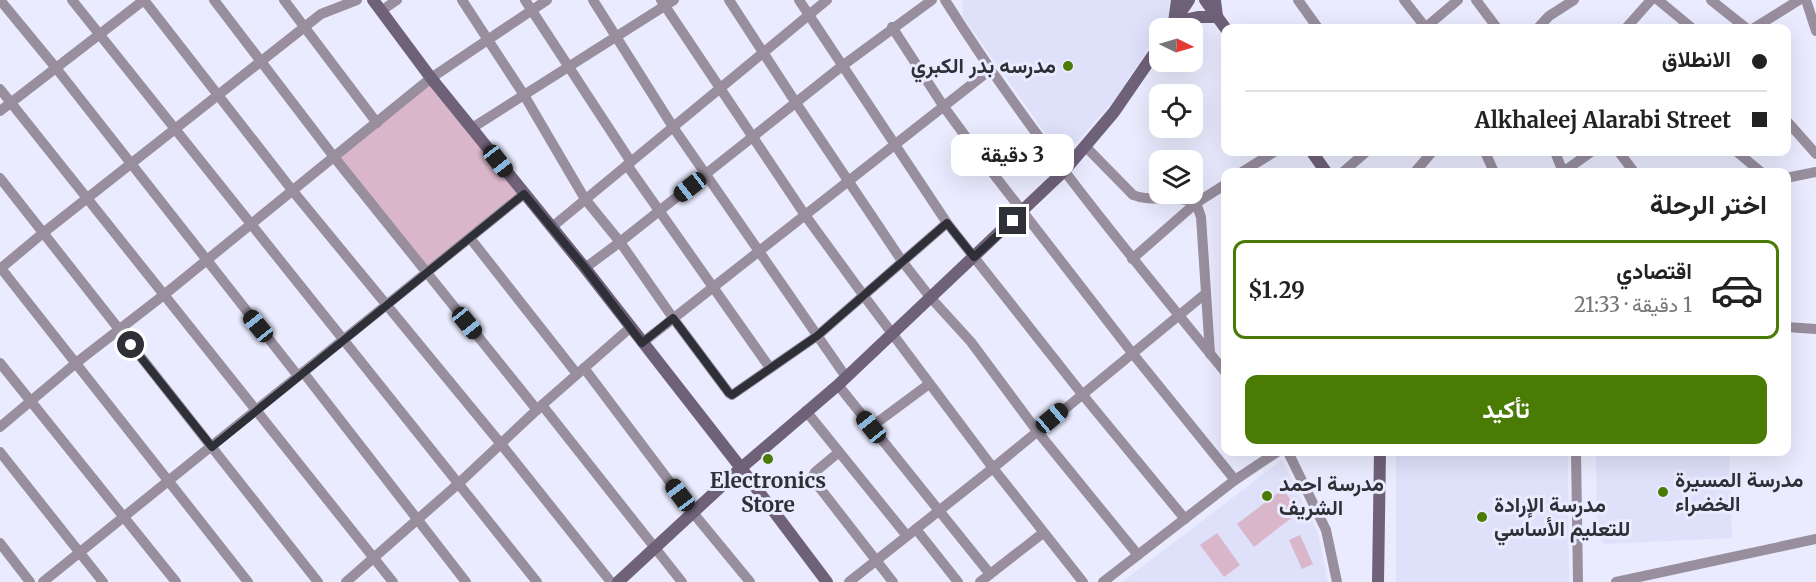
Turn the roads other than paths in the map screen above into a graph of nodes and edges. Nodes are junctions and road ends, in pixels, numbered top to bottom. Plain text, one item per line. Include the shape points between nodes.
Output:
1 (0, 0) edge
2 (72, 0) edge
3 (144, 0) edge
4 (214, 0) edge
5 (284, 0) edge
6 (357, 0) edge
7 (373, 0) edge
8 (397, 0) edge
9 (462, 0) edge
10 (525, 0) edge
11 (547, 0) edge
12 (593, 0) edge
13 (729, 0) edge
14 (799, 0) edge
15 (827, 0) edge
16 (932, 0) edge
17 (945, 0) edge
18 (1177, 0) edge
19 (1189, 0) edge
20 (1205, 0) edge
21 (1215, 0) edge
22 (1298, 0) edge
23 (1404, 0) edge
24 (1458, 0) edge
25 (1476, 0) edge
26 (1562, 0) edge
27 (1574, 0) edge
28 (1651, 0) edge
29 (1658, 0) edge
30 (1711, 0) edge
31 (1799, 0) edge
32 (1806, 0) edge
33 (667, 2) edge
34 (531, 10) junction
35 (381, 11) junction
36 (809, 15) junction
37 (1216, 16) junction
38 (1549, 16) junction
39 (1174, 18) edge
40 (1177, 18) edge
41 (1195, 18) edge
42 (1222, 24) edge
43 (1315, 24) edge
44 (1422, 24) edge
45 (1430, 24) edge
46 (1494, 24) edge
47 (1542, 24) edge
48 (1630, 24) edge
49 (1687, 24) edge
50 (1741, 24) edge
51 (1760, 24) edge
52 (303, 27) junction
53 (892, 27) junction
54 (1816, 31) edge
55 (99, 34) junction
56 (617, 36) junction
57 (487, 39) junction
58 (764, 52) junction
59 (261, 61) junction
60 (1149, 61) edge
61 (569, 66) junction
62 (842, 66) junction
63 (56, 68) junction
64 (990, 70) junction
65 (431, 78) junction
66 (720, 88) junction
67 (0, 89) edge
68 (218, 94) junction
69 (525, 95) junction
70 (11, 103) junction
71 (796, 104) junction
72 (944, 107) junction
73 (0, 111) edge
74 (377, 123) junction
75 (1791, 126) edge
76 (673, 127) junction
77 (174, 128) junction
78 (472, 128) junction
79 (752, 138) junction
80 (894, 145) junction
81 (1086, 147) junction
82 (1816, 154) edge
83 (1268, 156) edge
84 (1361, 156) edge
85 (1429, 156) edge
86 (1585, 156) edge
87 (1742, 156) edge
88 (334, 157) junction
89 (629, 163) junction
90 (130, 165) junction
91 (1248, 168) edge
92 (1348, 168) edge
93 (1418, 168) edge
94 (1569, 168) edge
95 (1756, 168) edge
96 (1064, 171) junction
97 (1816, 172) edge
98 (705, 174) junction
99 (1791, 177) edge
100 (0, 178) edge
101 (848, 180) junction
102 (1221, 187) edge
103 (292, 190) junction
104 (524, 194) junction
105 (87, 198) junction
106 (1149, 198) edge
107 (585, 199) junction
108 (1203, 199) edge
109 (1195, 204) edge
110 (1196, 204) edge
111 (659, 211) junction
112 (1023, 212) junction
113 (805, 215) junction
114 (947, 223) junction
115 (249, 224) junction
116 (552, 227) junction
117 (43, 233) junction
118 (470, 238) junction
119 (620, 242) junction
120 (759, 250) junction
121 (974, 257) junction
122 (1132, 259) junction
123 (206, 260) junction
124 (902, 261) junction
125 (0, 268) edge
126 (585, 268) junction
127 (427, 273) junction
128 (714, 286) junction
129 (165, 294) junction
130 (1205, 294) junction
131 (864, 296) junction
132 (930, 297) junction
133 (385, 306) junction
134 (1178, 316) junction
135 (673, 318) junction
136 (631, 327) junction
137 (1791, 327) edge
138 (1816, 329) edge
139 (119, 330) junction
140 (893, 334) junction
141 (817, 336) junction
142 (343, 342) junction
143 (642, 343) junction
144 (1133, 354) junction
145 (1210, 355) junction
146 (0, 363) edge
147 (76, 363) junction
148 (1221, 367) edge
149 (770, 368) junction
150 (581, 371) junction
151 (300, 374) junction
152 (842, 381) junction
153 (929, 384) junction
154 (1082, 394) junction
155 (31, 402) junction
156 (540, 407) junction
157 (256, 411) junction
158 (806, 411) junction
159 (0, 427) edge
160 (871, 427) junction
161 (1037, 431) junction
162 (501, 444) junction
163 (212, 447) junction
164 (0, 452) edge
165 (839, 452) junction
166 (1270, 456) edge
167 (1289, 456) edge
168 (1380, 456) edge
169 (1576, 456) edge
170 (741, 468) junction
171 (993, 468) junction
172 (1235, 480) junction
173 (168, 482) junction
174 (458, 484) junction
175 (939, 511) junction
176 (694, 513) junction
177 (124, 516) junction
178 (1185, 519) junction
179 (417, 520) junction
180 (911, 532) junction
181 (1043, 533) junction
182 (1816, 539) edge
183 (0, 543) edge
184 (655, 548) junction
185 (79, 553) junction
186 (1138, 555) junction
187 (373, 557) junction
188 (875, 560) junction
189 (990, 574) junction
190 (30, 582) edge
191 (43, 582) edge
192 (103, 582) edge
193 (176, 582) edge
194 (248, 582) edge
195 (318, 582) edge
196 (346, 582) edge
197 (393, 582) edge
198 (466, 582) edge
199 (537, 582) edge
200 (611, 582) edge
201 (618, 582) edge
202 (682, 582) edge
203 (750, 582) edge
204 (826, 582) edge
205 (849, 582) edge
206 (893, 582) edge
207 (958, 582) edge
208 (980, 582) edge
209 (1083, 582) edge
210 (1103, 582) edge
211 (1337, 582) edge
212 (1378, 582) edge
213 (1578, 582) edge
214 (1616, 582) edge

1 - 63 street
2 - 55 street
3 - 55 street
3 - 68 street
4 - 59 street
5 - 52 street
6 - 52 street via 321,14
7 - 35 main road
8 - 35 street
9 - 57 street
10 - 34 street
11 - 34 street
12 - 56 street
13 - 58 street
14 - 36 street
15 - 36 street
16 - 53 street
17 - 64 street
18 - 39 main road
19 - 40 main road
20 - 37 main road
21 - 37 main road
22 - 43 street
23 - 44 street
24 - 45 street
25 - 46 street
26 - 38 street
27 - 38 street
28 - 48 street
29 - 49 street
30 - 50 street
31 - 51 street
32 - 54 street
33 - 56 street
33 - 66 street
34 - 57 street
34 - 61 street
35 - 65 main road
36 - 58 street
36 - 62 street
37 - 41 main road
37 - 42 main road
38 - 47 street
52 - 59 street
52 - 74 street
53 - 62 street
53 - 72 street
55 - 63 street
55 - 77 street
56 - 61 street
56 - 76 street
57 - 65 street
57 - 69 street
58 - 66 street
58 - 71 street
59 - 68 street
59 - 88 street
60 - 81 main road
61 - 69 street
61 - 89 street
62 - 71 street
62 - 80 street
63 - 70 street
63 - 90 street
64 - 72 street
64 - 96 street
65 - 74 street
65 - 78 main road
66 - 76 street
66 - 79 street
67 - 70 street
68 - 77 street
68 - 103 street
69 - 78 street
69 - 107 street
70 - 73 street
70 - 105 street
71 - 79 street
71 - 101 street
72 - 80 street
72 - 112 street
74 - 88 street
75 - 82 street
76 - 89 street
76 - 98 street
77 - 90 street
77 - 115 street
78 - 104 main road
79 - 98 street
79 - 113 street
80 - 101 street
80 - 114 street
81 - 96 main road
81 - 106 street via 1133,195
83 - 91 street
84 - 92 street
85 - 93 street
86 - 94 street
87 - 95 street
88 - 103 street
88 - 127 street
89 - 107 street
89 - 111 street
90 - 105 street
90 - 123 street
96 - 112 main road
96 - 122 street
97 - 99 street
98 - 111 street
98 - 120 street
100 - 117 street
101 - 113 street
101 - 124 street
102 - 108 street
103 - 115 street
103 - 133 street
104 - 116 main road
104 - 118 street
105 - 117 street
105 - 129 street
107 - 116 street
107 - 119 street
109 - 122 street
110 - 130 street via 1201,217
111 - 119 street
111 - 128 street
112 - 121 main road
112 - 144 street
113 - 120 street
113 - 131 street
114 - 121 street
114 - 124 street
115 - 123 street
115 - 142 street
116 - 126 main road
117 - 125 street
117 - 139 street
118 - 127 street
118 - 150 street
119 - 126 street
119 - 135 street
120 - 128 street
120 - 141 street
121 - 132 main road
121 - 154 street
122 - 134 street
123 - 129 street
123 - 151 street
124 - 131 street
124 - 132 street
125 - 147 street
126 - 136 main road
127 - 133 street
127 - 156 street
128 - 135 street
128 - 149 street
129 - 139 street
129 - 157 street
130 - 134 street
130 - 145 street
131 - 140 street
131 - 141 street
132 - 140 main road
132 - 161 street via 971,342
133 - 142 street
133 - 162 street
134 - 144 street
134 - 145 street
135 - 143 street
135 - 149 street via 732,395
136 - 143 main road
136 - 150 street
137 - 138 street
139 - 147 street
139 - 163 street
140 - 152 main road
140 - 153 street
141 - 149 street
141 - 152 street
142 - 151 street
142 - 174 street
143 - 170 main road
144 - 154 street
144 - 172 street
145 - 148 street
146 - 155 street
147 - 155 street
147 - 173 street
150 - 156 street
150 - 176 street
151 - 157 street
151 - 179 street
152 - 158 main road
152 - 160 street
153 - 160 street
153 - 171 street
154 - 161 street
154 - 178 street
155 - 159 street
155 - 177 street
156 - 162 street
156 - 184 street
157 - 163 street
157 - 187 street
158 - 165 street
158 - 170 main road
160 - 175 street
161 - 171 street
161 - 186 street
162 - 174 street
162 - 200 street
163 - 173 street
163 - 195 street
164 - 185 street
165 - 180 street
165 - 188 street via 812,478
166 - 172 street
167 - 211 street via 1326,530
168 - 212 main road
169 - 213 street
170 - 176 main road
170 - 204 main road
171 - 175 street
171 - 181 street
172 - 178 street
173 - 177 street
173 - 194 street
174 - 179 street
174 - 199 street
175 - 180 street
175 - 189 street
176 - 184 main road
176 - 203 street
177 - 185 street
177 - 193 street
178 - 186 street
179 - 187 street
179 - 198 street
180 - 188 street
180 - 207 street
181 - 189 street
181 - 209 street
182 - 214 street
183 - 190 street
184 - 201 main road
184 - 202 street
185 - 191 street
185 - 192 street
186 - 210 street
187 - 196 street
187 - 197 street
188 - 205 street
188 - 206 street
189 - 208 street

